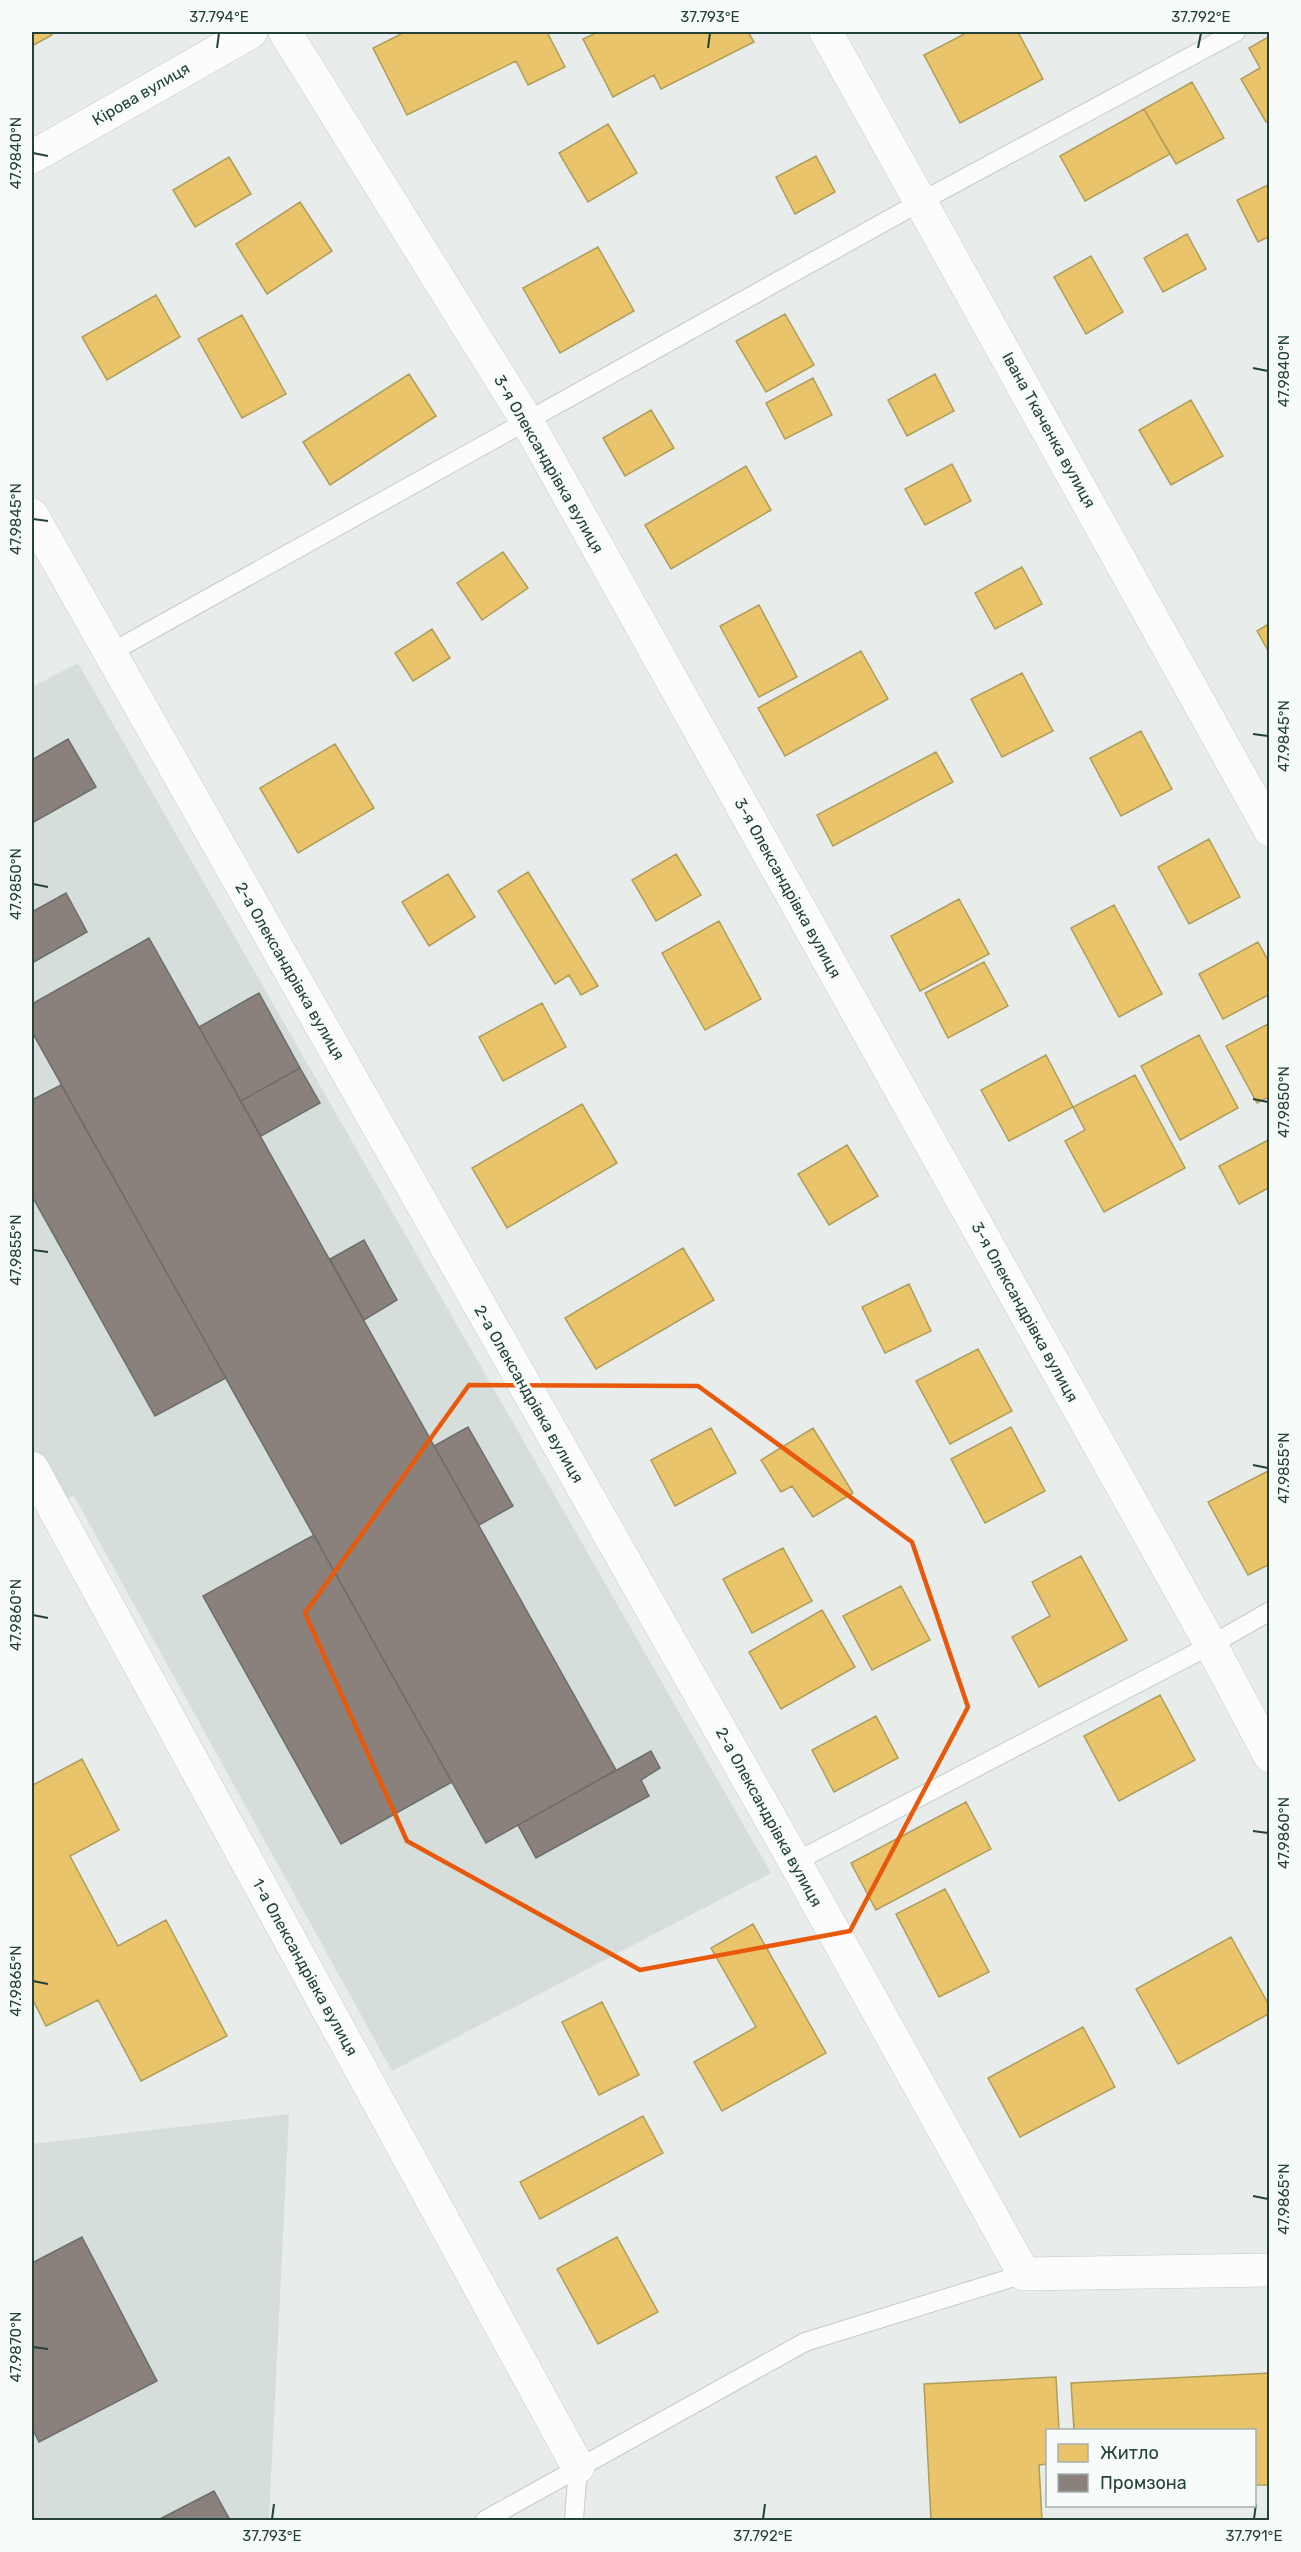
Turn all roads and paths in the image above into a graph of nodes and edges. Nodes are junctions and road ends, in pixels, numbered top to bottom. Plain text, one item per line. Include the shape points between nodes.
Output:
1 (251, 32) edge
2 (285, 32) edge
3 (826, 32) edge
4 (1236, 32) edge
5 (32, 157) edge
6 (922, 201) junction
7 (527, 421) junction
8 (32, 515) edge
9 (110, 653) junction
10 (1269, 830) edge
11 (32, 1468) edge
12 (1269, 1611) edge
13 (1211, 1645) junction
14 (1269, 1756) edge
15 (795, 1862) junction
16 (1269, 2270) edge
17 (1024, 2274) junction
18 (579, 2467) junction
19 (485, 2520) edge
20 (574, 2520) edge

1 - 5 street, Кірова вулиця
2 - 7 street, 3-я Олександрівка вулиця
3 - 6 street, Івана Ткаченка вулиця
4 - 6 lane
6 - 7 lane
6 - 10 street, Івана Ткаченка вулиця
7 - 9 lane
7 - 13 street, 3-я Олександрівка вулиця
8 - 9 street, 2-а Олександрівка вулиця
9 - 15 street, 2-а Олександрівка вулиця
11 - 18 street, 1-а Олександрівка вулиця
12 - 13 lane
13 - 14 street, 3-я Олександрівка вулиця
13 - 15 lane
15 - 17 street, 2-а Олександрівка вулиця
16 - 17 street
17 - 18 lane via 805,2342
18 - 19 lane
18 - 20 lane

